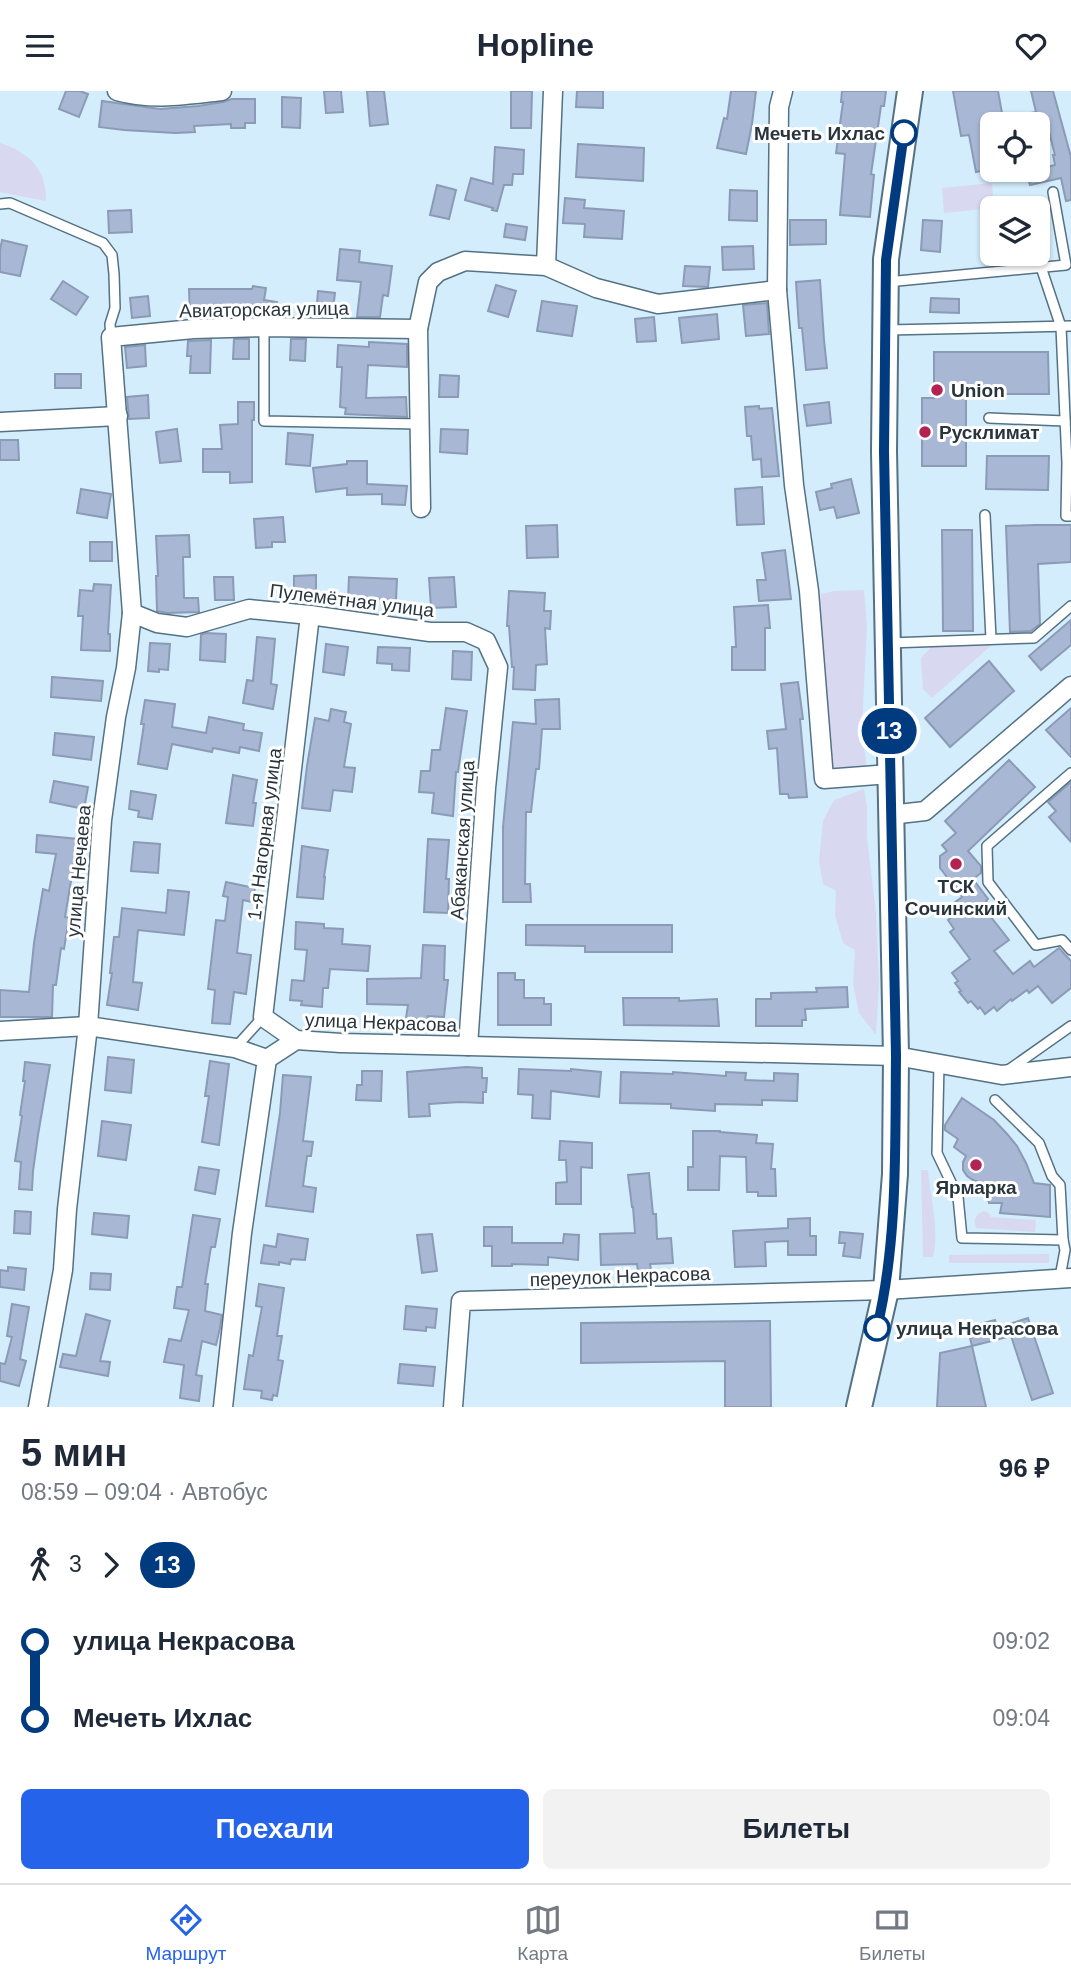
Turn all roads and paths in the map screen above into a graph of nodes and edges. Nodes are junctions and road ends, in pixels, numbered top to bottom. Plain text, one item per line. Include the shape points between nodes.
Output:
1 (117, 91) edge
2 (222, 91) edge
3 (553, 91) edge
4 (783, 91) edge
5 (910, 91) edge
6 (1053, 193) dead end
7 (0, 204) edge
8 (545, 266) junction
9 (1041, 267) junction
10 (886, 282) junction
11 (777, 290) junction
12 (264, 327) junction
13 (1066, 327) edge
14 (418, 329) junction
15 (885, 330) junction
16 (111, 337) junction
17 (118, 416) junction
18 (989, 418) dead end
19 (1065, 421) junction
20 (0, 422) edge
21 (420, 424) junction
22 (1069, 463) edge
23 (421, 508) dead end
24 (985, 515) dead end
25 (1071, 516) edge
26 (1071, 605) edge
27 (132, 613) junction
28 (310, 615) junction
29 (991, 639) junction
30 (486, 641) joint
31 (887, 643) junction
32 (1071, 686) edge
33 (1071, 773) edge
34 (890, 774) junction
35 (890, 815) junction
36 (1071, 950) edge
37 (263, 1017) junction
38 (88, 1026) junction
39 (1071, 1026) edge
40 (0, 1031) edge
41 (296, 1040) junction
42 (468, 1046) junction
43 (235, 1048) junction
44 (896, 1056) junction
45 (267, 1059) junction
46 (939, 1064) junction
47 (1071, 1067) edge
48 (1002, 1075) junction
49 (995, 1100) dead end
50 (1066, 1247) edge
51 (1066, 1277) edge
52 (886, 1290) junction
53 (38, 1407) edge
54 (223, 1407) edge
55 (453, 1407) edge
56 (859, 1407) edge

1 - 2 street via 166,97
3 - 8 street
4 - 11 street via 779,107
5 - 10 main road
6 - 9 lane via 1066,265
7 - 16 lane via 10,203 103,243 112,255 114,274
8 - 11 street via 596,288 658,304
8 - 14 street via 465,261 438,272 428,282
9 - 10 lane
9 - 13 lane
10 - 15 main road
11 - 34 street via 824,779
12 - 14 street, Авиаторская улица
12 - 16 street, Авиаторская улица
12 - 21 lane via 264,421
13 - 15 lane
13 - 19 lane
14 - 21 street
15 - 31 main road
16 - 17 street, улица Нечаева
17 - 20 street
17 - 27 street, улица Нечаева
18 - 19 lane
19 - 22 lane
21 - 23 street
22 - 25 lane via 1066,516
24 - 29 lane
26 - 29 lane via 1034,638
27 - 28 street, Пулемётная улица via 157,623 187,627 249,609
27 - 38 street, улица Нечаева via 102,820
28 - 30 street, Пулемётная улица via 430,632 467,632
28 - 37 street, 1-я Нагорная улица
29 - 31 lane
30 - 42 street, Абаканская улица via 498,667
31 - 34 main road
32 - 35 street via 926,811
33 - 36 lane via 987,846 988,882 1036,945 1062,940
34 - 35 main road
35 - 44 main road
37 - 41 street
37 - 43 lane
38 - 40 street
38 - 43 street
38 - 53 street, улица Нечаева via 63,1270
39 - 48 lane
41 - 42 street, улица Некрасова
41 - 45 street, улица Некрасова
42 - 44 street, улица Некрасова
43 - 45 street
44 - 46 street, улица Некрасова
44 - 52 main road via 895,1174
45 - 54 street
46 - 48 street, улица Некрасова
46 - 50 lane via 937,1153 958,1198 962,1238
47 - 48 street, улица Некрасова
49 - 50 lane via 1039,1143 1060,1185
50 - 51 lane
51 - 52 street
52 - 55 street, переулок Некрасова via 461,1301
52 - 56 main road

